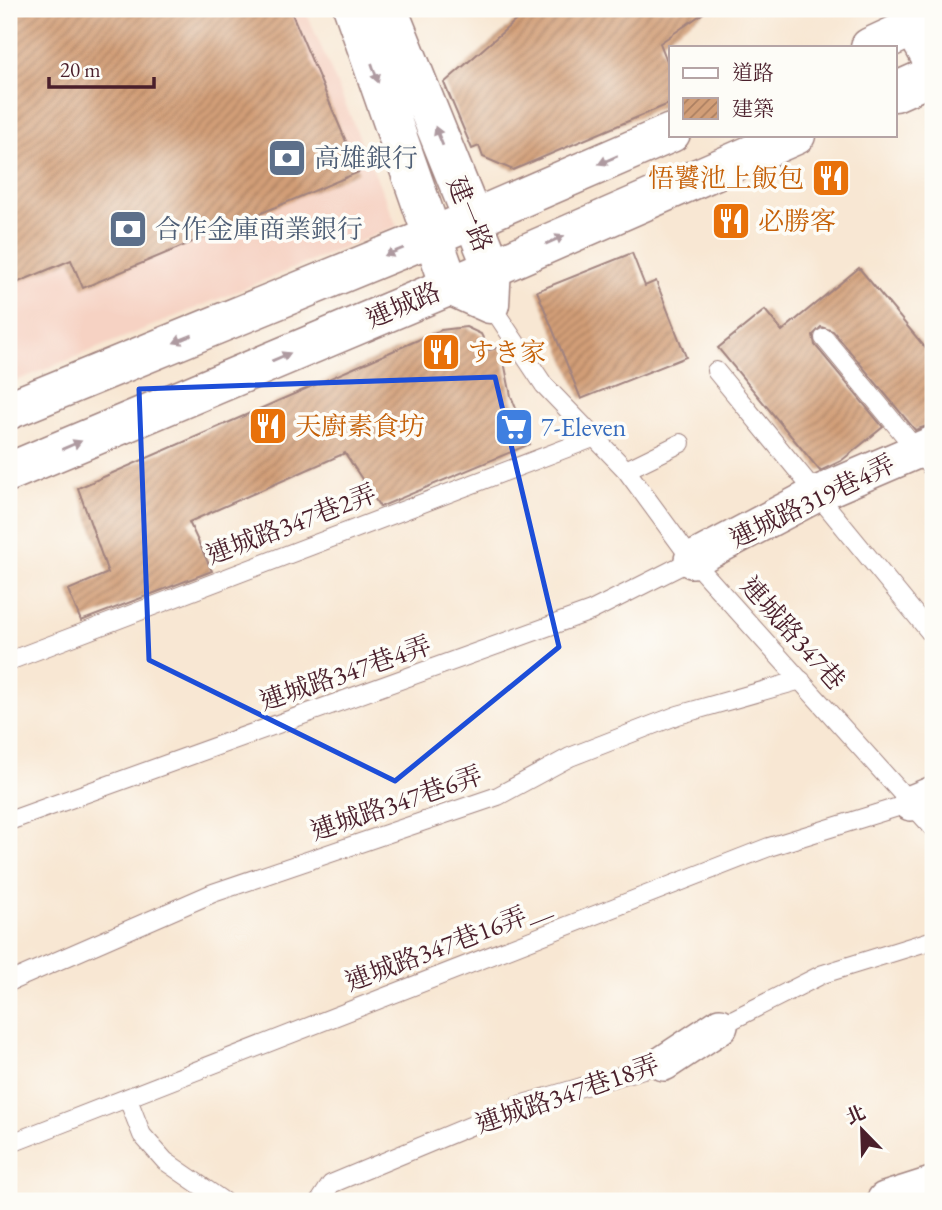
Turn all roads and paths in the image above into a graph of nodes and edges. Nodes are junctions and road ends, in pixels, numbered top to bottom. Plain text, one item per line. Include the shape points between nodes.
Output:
1 (353, 9) edge
2 (388, 9) edge
3 (923, 24) edge
4 (872, 46) edge
5 (933, 65) edge
6 (933, 75) edge
7 (897, 91) edge
8 (669, 134) edge
9 (794, 136) edge
10 (472, 219) junction
11 (431, 237) junction
12 (450, 286) junction
13 (491, 286) junction
14 (824, 338) dead end
15 (716, 371) dead end
16 (9, 410) edge
17 (593, 438) junction
18 (681, 443) dead end
19 (928, 455) edge
20 (626, 470) junction
21 (9, 472) edge
22 (819, 493) junction
23 (692, 560) junction
24 (933, 636) edge
25 (9, 661) edge
26 (801, 680) junction
27 (926, 808) edge
28 (9, 821) edge
29 (933, 940) edge
30 (9, 982) edge
31 (720, 1026) joint
32 (664, 1063) joint
33 (128, 1099) junction
34 (9, 1144) edge
35 (933, 1186) edge
36 (333, 1193) edge
37 (223, 1201) edge
38 (320, 1201) edge
39 (886, 1201) edge

1 -> 11 main road, 建一路
10 -> 2 main road, 建一路
3 - 4 main road
3 - 5 street
6 - 7 main road
8 -> 10 main road, 連城路
13 -> 9 main road, 連城路
10 - 11 main road, 連城路
10 - 13 main road, 建一路
11 - 12 main road, 建一路
11 -> 16 main road, 連城路
12 - 13 main road, 連城路
21 -> 12 main road, 連城路
13 - 17 lane, 連城路347巷 via 544,385
14 - 19 lane
15 - 22 lane
17 - 20 lane, 連城路347巷
17 - 25 lane, 連城路347巷2弄
18 - 20 lane
19 - 22 street, 連城路319巷4弄
20 - 23 lane, 連城路347巷
22 - 23 street, 連城路319巷4弄
22 - 24 lane
23 - 26 lane, 連城路347巷
23 - 28 lane, 連城路347巷4弄 via 592,611
26 - 27 lane, 連城路347巷
26 - 30 lane, 連城路347巷6弄 via 678,715 570,757 498,796 213,893
27 - 33 lane, 連城路347巷16弄＿ via 769,847
29 - 31 lane, 連城路347巷18弄 via 822,974
31 - 32 street, 連城路347巷18弄
32 - 36 lane, 連城路347巷18弄 via 523,1104
33 - 34 lane, 連城路347巷16弄＿
33 - 37 lane via 142,1135 165,1161
35 - 39 main road
36 - 38 lane, 連城路347巷18弄

